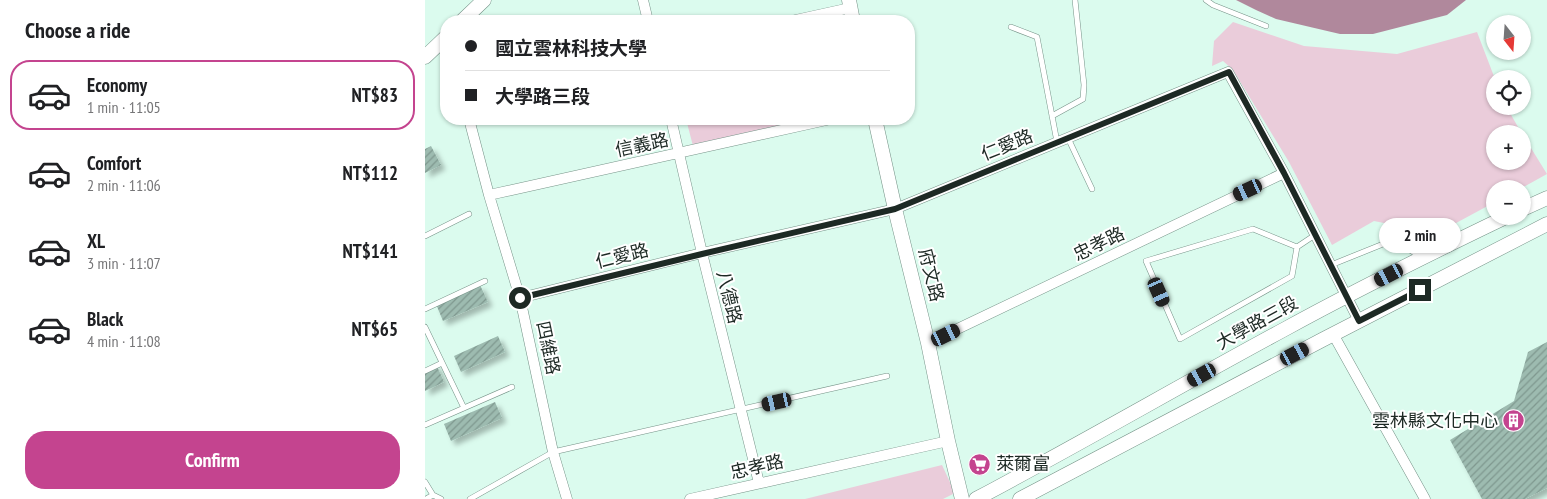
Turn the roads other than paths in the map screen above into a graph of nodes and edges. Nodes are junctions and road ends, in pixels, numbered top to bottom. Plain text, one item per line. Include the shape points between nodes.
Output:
1 (484, 0) edge
2 (643, 0) edge
3 (1075, 0) edge
4 (1206, 0) edge
5 (851, 10) edge
6 (468, 15) edge
7 (647, 15) edge
8 (824, 15) edge
9 (1266, 26) dead end
10 (1011, 28) dead end
11 (440, 44) edge
12 (425, 57) edge
13 (1052, 116) junction
14 (471, 125) edge
15 (672, 125) edge
16 (804, 125) edge
17 (876, 125) edge
18 (1068, 138) junction
19 (1057, 142) junction
20 (679, 153) junction
21 (1284, 173) junction
22 (1092, 189) dead end
23 (489, 195) junction
24 (1547, 198) edge
25 (1531, 206) edge
26 (895, 209) junction
27 (469, 214) dead end
28 (1547, 224) edge
29 (1490, 225) edge
30 (1315, 235) junction
31 (425, 236) edge
32 (1297, 247) junction
33 (702, 254) junction
34 (1422, 258) junction
35 (1331, 265) junction
36 (485, 281) dead end
37 (1347, 297) junction
38 (520, 298) junction
39 (425, 309) edge
40 (1359, 321) junction
41 (425, 327) edge
42 (1333, 334) junction
43 (928, 343) junction
44 (442, 363) junction
45 (425, 371) edge
46 (887, 376) dead end
47 (513, 387) dead end
48 (463, 408) junction
49 (741, 410) junction
50 (425, 425) edge
51 (948, 440) junction
52 (553, 452) junction
53 (425, 482) edge
54 (759, 483) junction
55 (433, 496) junction
56 (426, 499) edge
57 (441, 499) edge
58 (470, 499) edge
59 (567, 499) edge
60 (690, 499) edge
61 (962, 499) edge
62 (976, 499) edge
63 (1020, 499) edge
64 (1425, 499) edge

1 - 6 street
2 - 7 street
3 - 13 lane via 1083,100
4 - 9 lane
5 - 8 street
10 - 13 lane via 1037,37
11 - 12 street
13 - 19 lane
14 - 23 street, 四維路
15 - 20 street, 八德路
16 - 20 street, 信義路
17 - 26 street, 府文路
18 - 19 street, 仁愛路
18 - 21 street, 仁愛路 via 1229,72
18 - 22 lane
19 - 26 street, 仁愛路
20 - 23 street, 信義路
20 - 33 street, 八德路
21 - 30 street, 仁愛路
21 - 43 street, 忠孝路
23 - 38 street, 四維路
24 - 25 street
26 - 33 street, 仁愛路
26 - 43 street, 府文路
27 - 31 lane
28 - 40 street
29 - 34 street, 大學路三段
30 - 32 lane
30 - 35 street, 仁愛路
32 - 32 lane via 1292,276 1180,339 1146,261 1253,229
33 - 38 street, 仁愛路
33 - 49 street, 八德路
34 - 35 lane via 1393,240
34 - 37 street, 大學路三段
35 - 37 street, 仁愛路
36 - 39 lane
37 - 40 street, 仁愛路
37 - 62 street, 大學路三段
38 - 52 street, 四維路
40 - 42 street
41 - 44 lane
42 - 63 street
42 - 64 street
43 - 51 street, 府文路
44 - 45 lane
44 - 48 lane
46 - 49 lane
47 - 48 lane
48 - 50 lane
49 - 52 lane
49 - 54 street, 八德路
51 - 54 street, 忠孝路
51 - 61 street, 府文路
52 - 58 lane
52 - 59 street, 四維路
53 - 55 lane
54 - 60 street, 忠孝路
55 - 56 lane
55 - 57 lane

